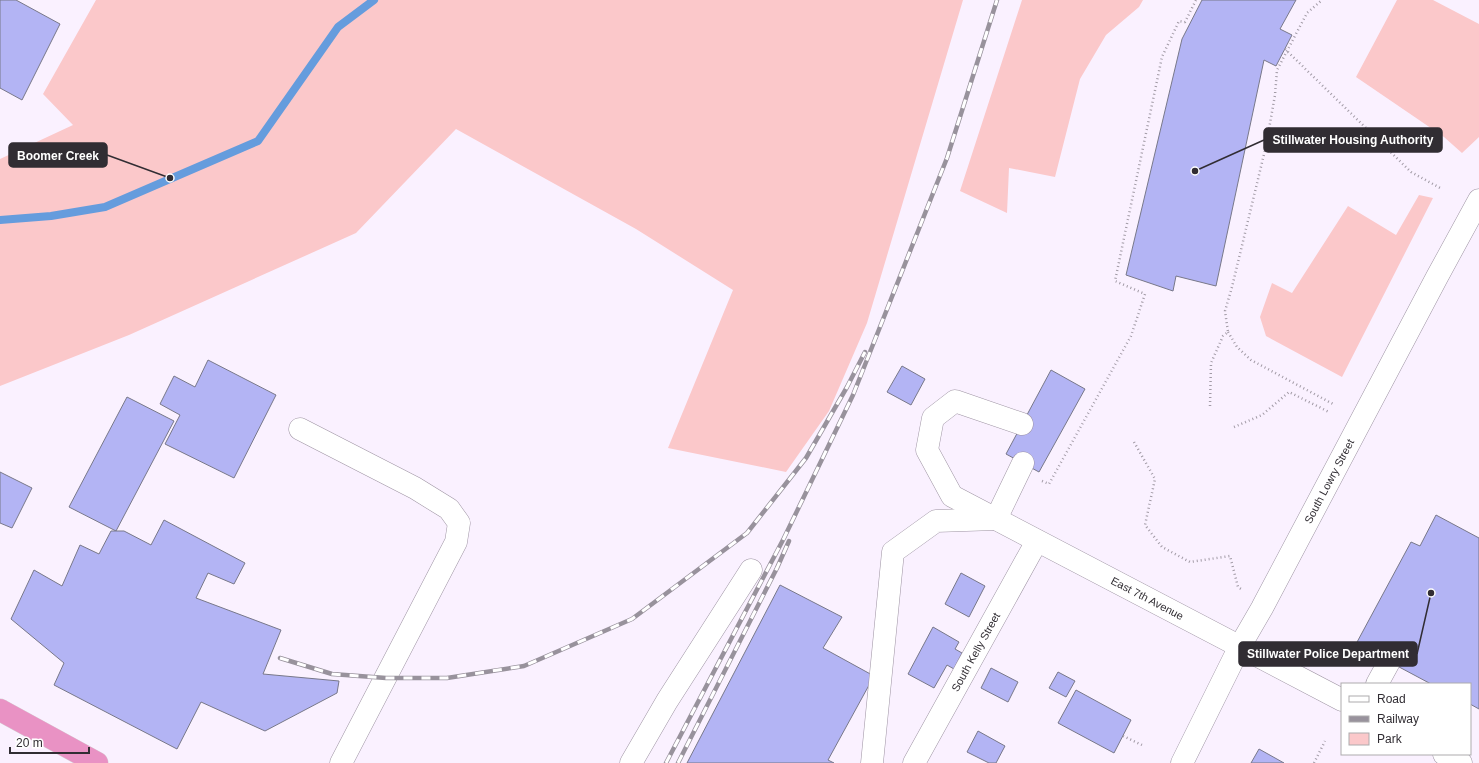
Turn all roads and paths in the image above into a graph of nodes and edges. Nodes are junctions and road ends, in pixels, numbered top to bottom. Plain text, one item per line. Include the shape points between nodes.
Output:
1 (1196, 0) edge
2 (1322, 0) edge
3 (1286, 50) junction
4 (1442, 189) dead end
5 (1479, 200) edge
6 (1474, 224) edge
7 (1228, 332) junction
8 (1333, 404) dead end
9 (1210, 406) dead end
10 (1330, 412) dead end
11 (1022, 424) dead end
12 (1234, 428) dead end
13 (300, 429) dead end
14 (1134, 442) dead end
15 (1022, 466) joint
16 (996, 519) junction
17 (1037, 541) junction
18 (751, 570) dead end
19 (1241, 589) dead end
20 (1240, 646) junction
21 (1389, 662) dead end
22 (1378, 683) edge
23 (1341, 699) edge
24 (0, 710) edge
25 (1123, 736) dead end
26 (1326, 742) dead end
27 (1142, 745) dead end
28 (1445, 755) edge
29 (90, 761) edge
30 (341, 763) edge
31 (631, 763) edge
32 (872, 763) edge
33 (914, 763) edge
34 (1182, 763) edge
35 (1314, 763) edge
36 (1461, 763) edge

1 - 15 path via 1185,22 1178,21 1162,57 1115,281 1145,294 1131,336 1049,484
2 - 3 path via 1307,13
3 - 4 path via 1411,172
3 - 7 path via 1277,70 1266,146 1225,310
5 - 6 street, South Lowry Street
6 - 20 street, South Lowry Street via 1433,284
7 - 8 path via 1237,347 1251,360
7 - 9 path via 1223,336 1211,363
10 - 12 path via 1289,392 1262,415
11 - 16 street, East 7th Avenue via 955,400 934,418 927,450 952,496
13 - 30 street via 415,488 449,509 459,523 456,542
14 - 19 path via 1155,479 1145,526 1162,547 1190,562 1230,556 1238,587
15 - 16 street
16 - 17 street, East 7th Avenue
16 - 32 street via 936,521 893,552
17 - 20 street, East 7th Avenue
17 - 33 street, South Kelly Street
18 - 31 street via 667,701
20 - 23 street, East 7th Avenue
20 - 34 street, South Lowry Street
21 - 22 street
24 - 29 highway
25 - 27 path
26 - 35 path
28 - 36 street

